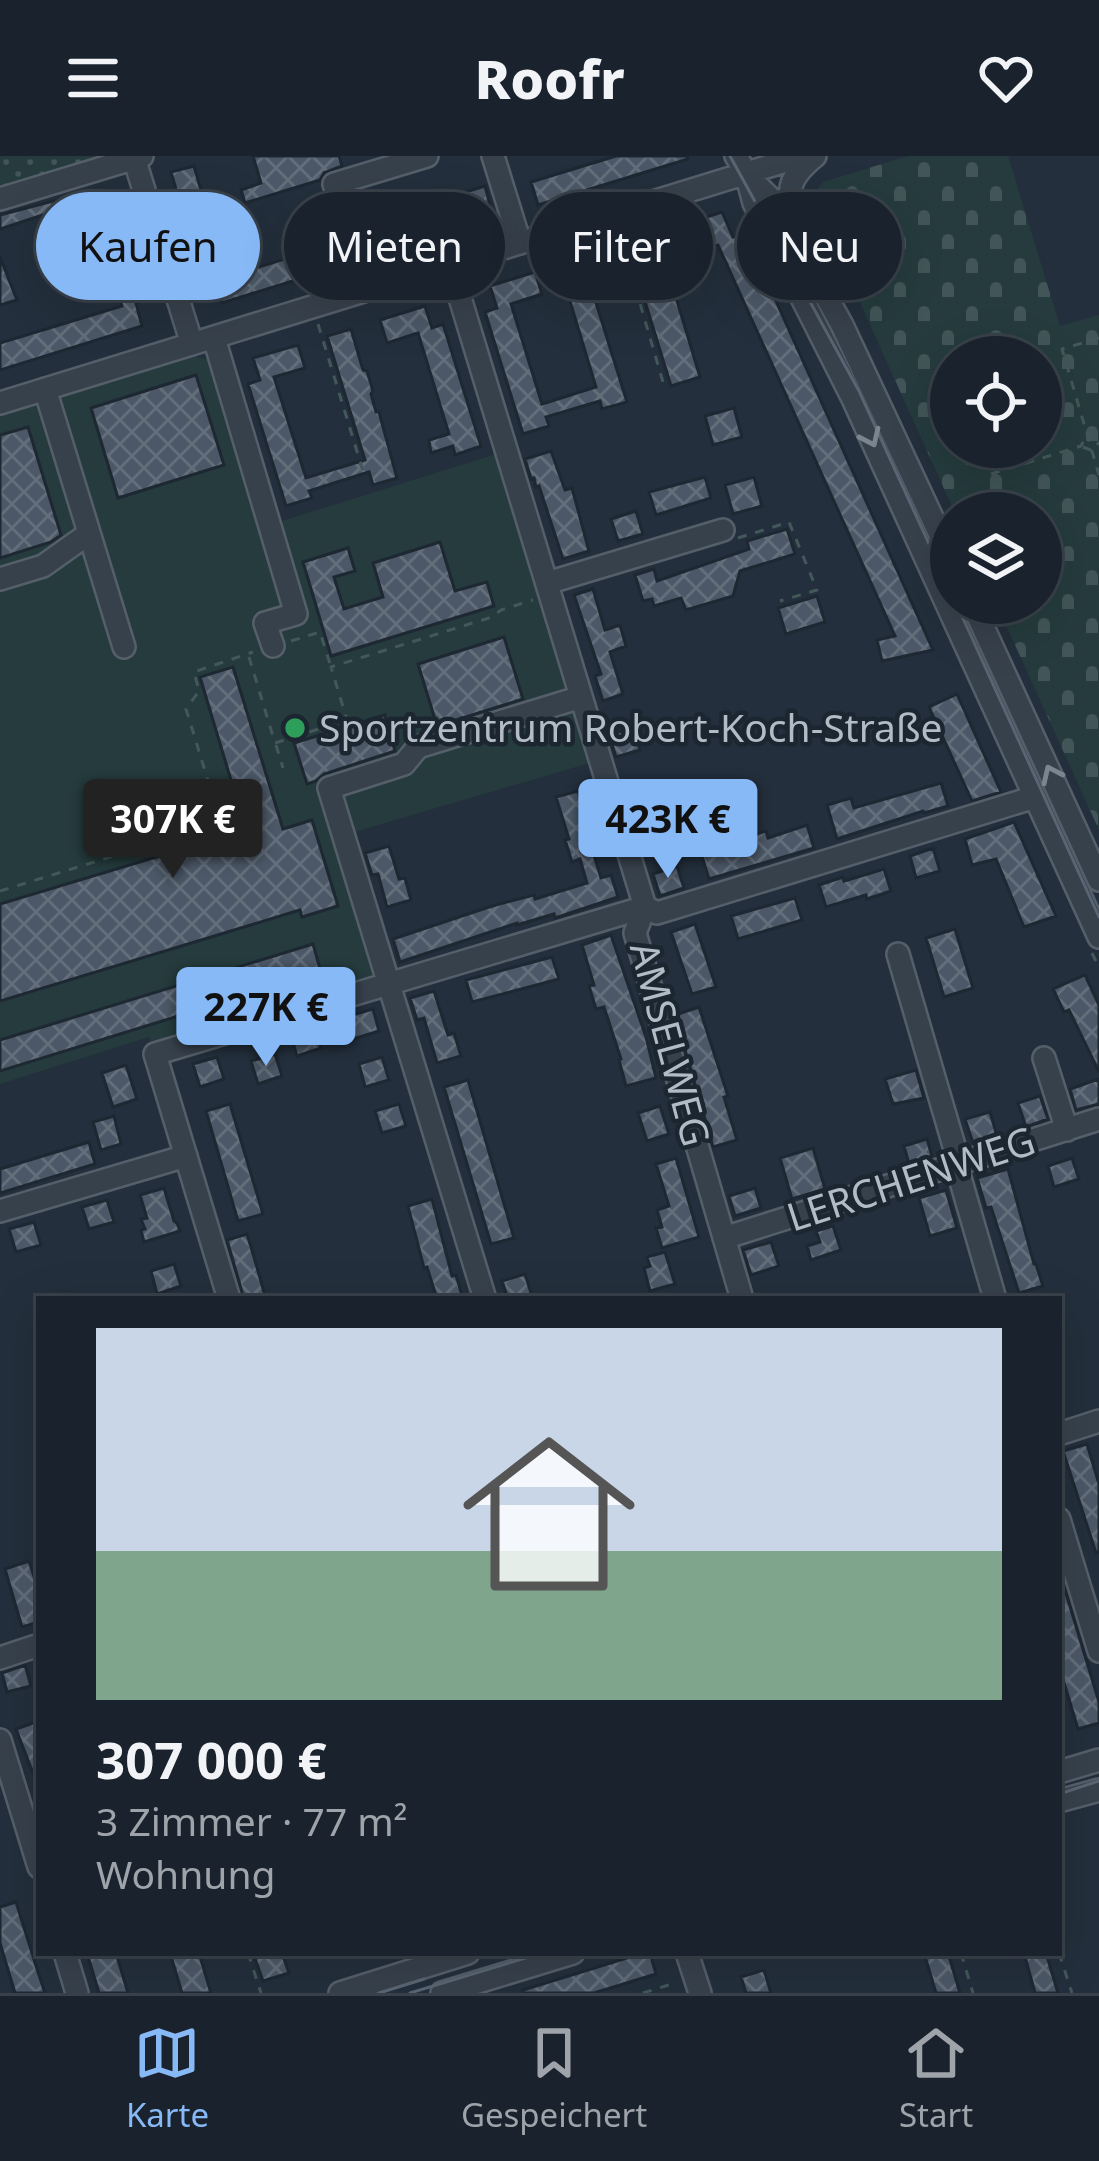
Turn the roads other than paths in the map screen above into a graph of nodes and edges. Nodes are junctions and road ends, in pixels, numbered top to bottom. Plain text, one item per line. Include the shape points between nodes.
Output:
1 (427, 156) edge
2 (493, 156) edge
3 (802, 156) edge
4 (815, 156) edge
5 (138, 157) edge
6 (741, 165) edge
7 (336, 192) edge
8 (0, 199) edge
9 (520, 243) junction
10 (505, 248) edge
11 (334, 300) edge
12 (461, 300) edge
13 (838, 318) junction
14 (203, 341) junction
15 (45, 389) junction
16 (0, 403) edge
17 (930, 513) edge
18 (723, 530) road end
19 (88, 535) junction
20 (0, 579) edge
21 (548, 589) junction
22 (982, 624) edge
23 (273, 646) road end
24 (124, 647) dead end
25 (581, 697) junction
26 (1035, 797) junction
27 (1099, 880) edge
28 (645, 907) junction
29 (1099, 937) edge
30 (898, 954) dead end
31 (388, 983) junction
32 (1044, 1058) dead end
33 (1099, 1119) edge
34 (1067, 1130) junction
35 (186, 1156) junction
36 (958, 1164) junction
37 (0, 1211) edge
38 (724, 1238) junction
39 (229, 1296) edge
40 (484, 1296) edge
41 (741, 1296) edge
42 (993, 1296) edge
43 (1099, 1421) edge
44 (1062, 1433) edge
45 (1062, 1529) edge
46 (36, 1646) edge
47 (1099, 1652) edge
48 (0, 1658) edge
49 (0, 1740) edge
50 (1099, 1760) edge
51 (1062, 1771) edge
52 (1099, 1790) edge
53 (1062, 1800) edge
54 (36, 1857) edge
55 (66, 1956) edge
56 (448, 1956) edge
57 (563, 1956) edge
58 (395, 1964) edge
59 (77, 1993) edge
60 (340, 1993) edge
61 (442, 1993) edge

1 - 7 street via 334,184
2 - 9 street
3 - 6 street
4 - 13 street via 793,178 790,200 834,284
5 - 8 street
5 - 14 street
6 - 9 street
6 - 13 street via 774,202
6 -> 26 street
9 - 10 street
11 - 14 street
12 - 21 street, AMSELWEG
13 - 17 street
14 - 15 street
14 - 23 street via 296,614 265,623
15 - 16 street
15 - 19 street
18 - 21 street
19 - 20 street via 43,566
19 - 24 street
21 - 25 street, AMSELWEG
27 -> 22 street
25 - 28 street, AMSELWEG
25 - 31 street via 418,747 404,764 329,788
26 - 28 street via 657,913
26 - 29 street
28 - 31 street
28 - 38 street, AMSELWEG via 635,933
30 - 36 street
31 - 35 street via 155,1054
31 - 40 street
32 - 34 street
33 - 34 street, LERCHENWEG
34 - 36 street, LERCHENWEG
35 - 37 street
35 - 39 street
36 - 38 street, LERCHENWEG
36 - 42 street
38 - 41 street, AMSELWEG
43 - 44 street
45 - 47 street
46 - 48 street
49 - 54 street
50 - 51 street
52 - 53 street
55 - 59 street
56 - 58 street
57 - 61 street
58 - 60 street

